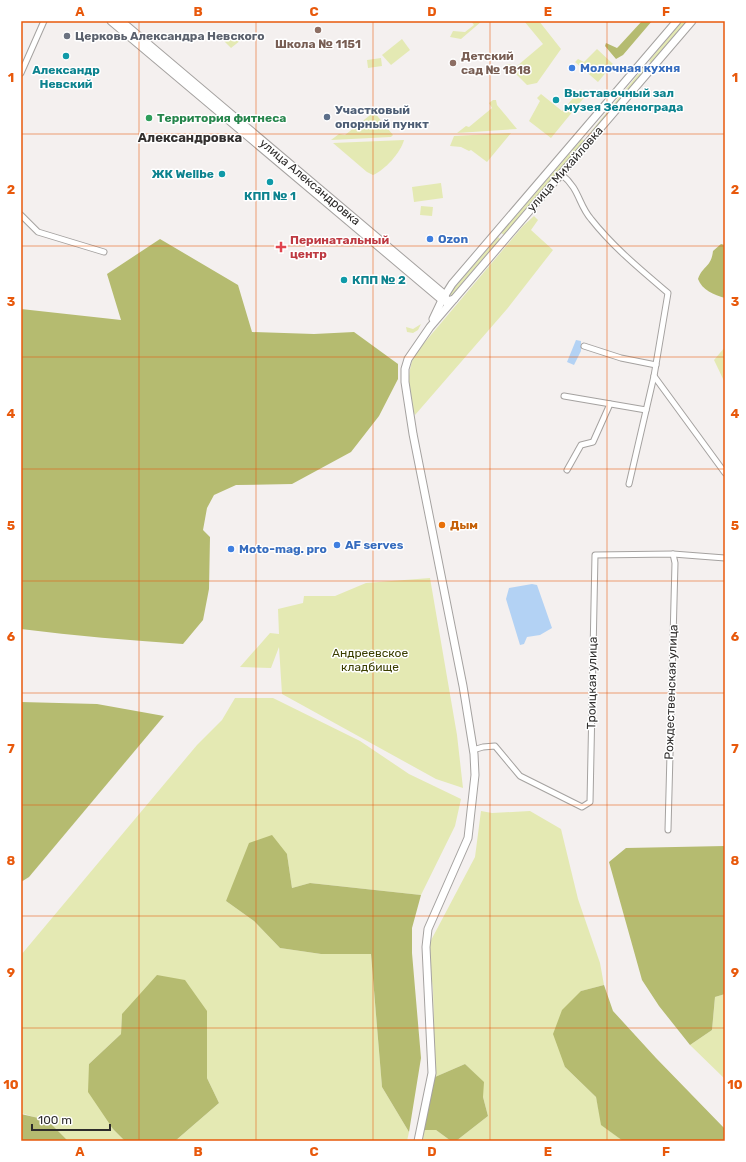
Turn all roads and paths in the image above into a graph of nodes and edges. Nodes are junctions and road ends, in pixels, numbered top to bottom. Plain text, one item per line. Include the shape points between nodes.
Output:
1 (44, 21) edge
2 (111, 21) edge
3 (121, 21) edge
4 (676, 21) edge
5 (692, 21) edge
6 (642, 62) junction
7 (651, 69) junction
8 (21, 73) edge
9 (582, 132) junction
10 (590, 139) junction
11 (561, 174) junction
12 (21, 215) edge
13 (104, 252) dead end
14 (452, 284) junction
15 (431, 287) junction
16 (447, 300) junction
17 (436, 312) junction
18 (430, 327) junction
19 (584, 346) dead end
20 (656, 365) junction
21 (654, 376) junction
22 (564, 396) dead end
23 (610, 404) junction
24 (646, 410) junction
25 (567, 470) dead end
26 (725, 473) edge
27 (629, 484) dead end
28 (673, 554) junction
29 (725, 558) edge
30 (473, 750) junction
31 (668, 830) dead end
32 (418, 1141) edge

1 - 8 street
2 - 15 main road, улица Александровка
3 - 15 main road, улица Александровка
4 - 6 main road, улица Михайловка
5 - 7 main road, улица Михайловка
6 - 7 street via 647,62
6 - 9 main road, улица Михайловка
7 - 10 main road, улица Михайловка
9 - 10 street
9 - 14 main road, улица Михайловка
10 - 11 main road, улица Михайловка
11 - 16 main road, улица Михайловка
11 - 20 street via 569,180 579,195 590,219 624,255 668,293
12 - 13 street via 38,232
14 - 15 main road via 446,287
14 - 16 main road, улица Михайловка
15 - 16 main road, улица Александровка
15 - 17 main road
16 - 17 main road
16 - 18 main road
17 - 18 main road
18 - 30 main road via 408,358 405,382
19 - 20 street via 621,358
20 - 21 street
21 - 24 street
21 - 26 street
22 - 23 street
23 - 24 street
23 - 25 street via 593,442 581,445
24 - 27 street
28 - 29 street, Троицкая улица
28 - 30 street, Троицкая улица via 595,555 590,802 582,807 520,776 495,746
28 - 31 street, Рождественская улица via 675,563
30 - 32 main road via 475,775 468,838 428,929 426,947 432,1072

